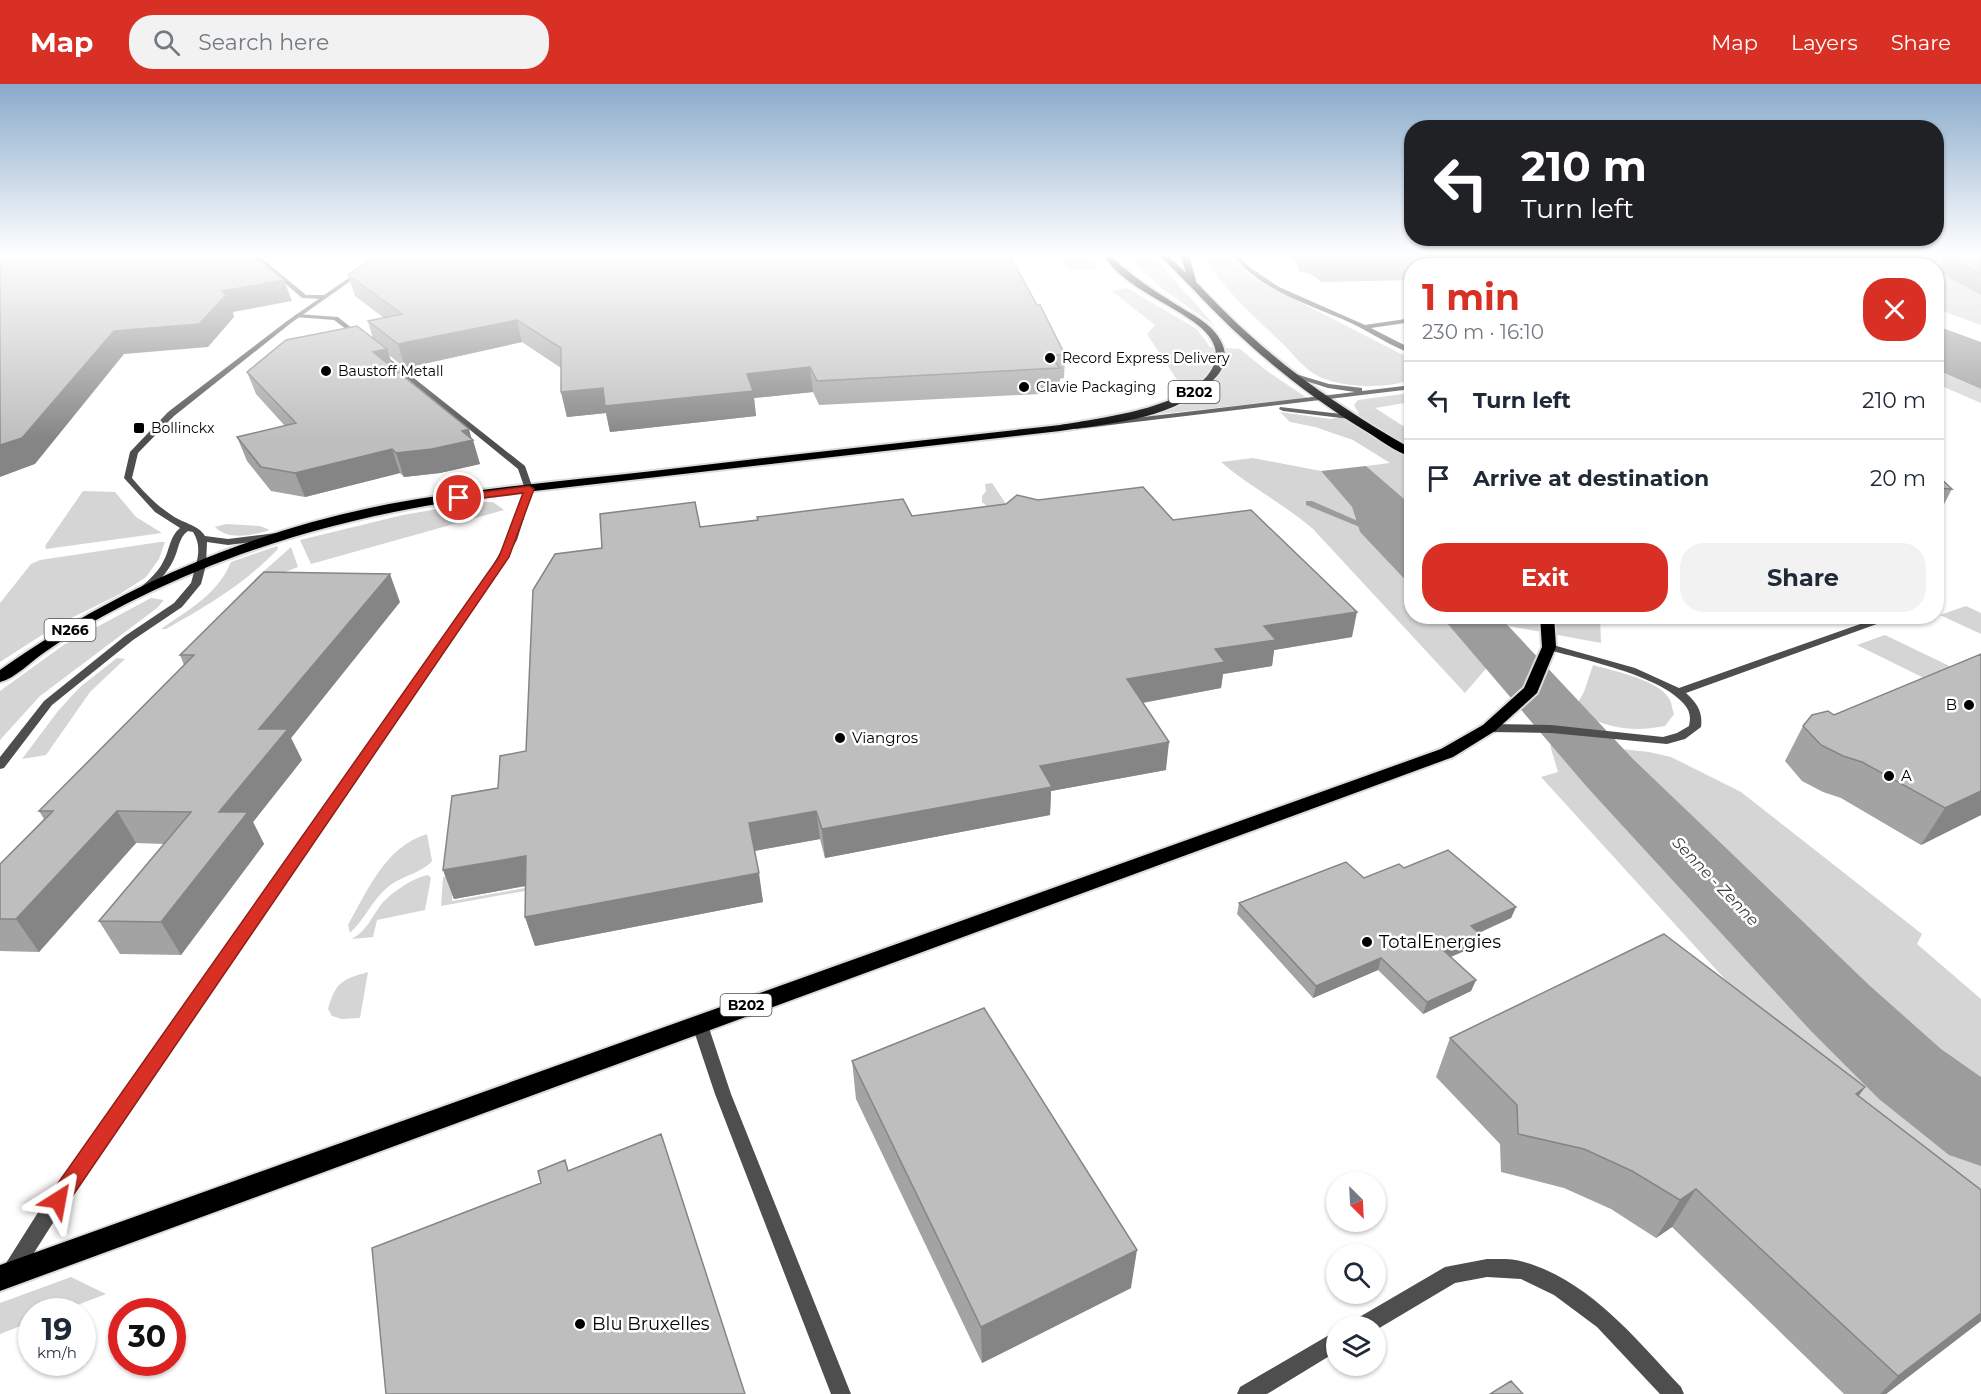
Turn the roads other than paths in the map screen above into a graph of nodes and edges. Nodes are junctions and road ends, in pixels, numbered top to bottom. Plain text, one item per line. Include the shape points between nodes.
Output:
1 (296, 317) edge
2 (331, 317) edge
3 (1191, 317) edge
4 (1225, 317) edge
5 (1342, 317) edge
6 (1404, 321) edge
7 (1364, 327) junction
8 (1404, 348) edge
9 (1286, 372) junction
10 (1404, 388) edge
11 (1384, 391) junction
12 (1323, 400) junction
13 (1255, 407) junction
14 (1350, 417) junction
15 (1060, 428) junction
16 (1404, 449) edge
17 (529, 489) junction
18 (186, 528) junction
19 (278, 536) junction
20 (203, 538) junction
21 (201, 566) junction
22 (144, 590) junction
23 (1548, 624) edge
24 (1870, 624) edge
25 (1549, 647) junction
26 (0, 677) edge
27 (1679, 692) junction
28 (1489, 728) junction
29 (0, 765) edge
30 (699, 1022) junction
31 (5, 1276) edge
32 (1380, 1316) edge
33 (1326, 1347) edge
34 (841, 1394) edge
35 (1247, 1394) edge
36 (1674, 1394) edge

1 - 18 street via 171,414 134,452 128,478 150,503
2 - 17 street via 522,468
3 - 15 highway, B202 via 1202,324 1222,350 1221,364 1200,388 1146,411
4 - 9 highway
5 - 7 street
6 - 7 street
7 - 8 street
9 - 11 street via 1328,386
9 - 12 highway
10 - 11 street
11 - 12 street
12 - 13 street
12 - 14 highway
13 - 14 street
13 - 15 street
14 - 16 highway
15 - 17 highway
17 - 19 highway via 388,508
17 - 31 street via 512,540 499,564
18 - 20 street via 196,530
18 - 22 street, N266 via 177,535 173,555
19 - 20 street via 228,542
19 - 21 highway
20 - 21 street, N266
21 - 22 highway
21 - 29 street, N266 via 196,584 178,606 121,644 48,704
22 - 26 highway, N266 via 88,619
23 - 25 highway, B202
24 - 27 street
25 - 27 street via 1647,675
25 - 28 highway, B202 via 1531,690
27 - 28 street via 1696,714 1695,727 1672,740 1551,729
28 - 30 highway, B202 via 1447,753
30 - 31 highway, B202
30 - 34 street via 723,1094
32 - 36 street via 1452,1274 1487,1268 1522,1270 1561,1288 1604,1320
33 - 35 street

